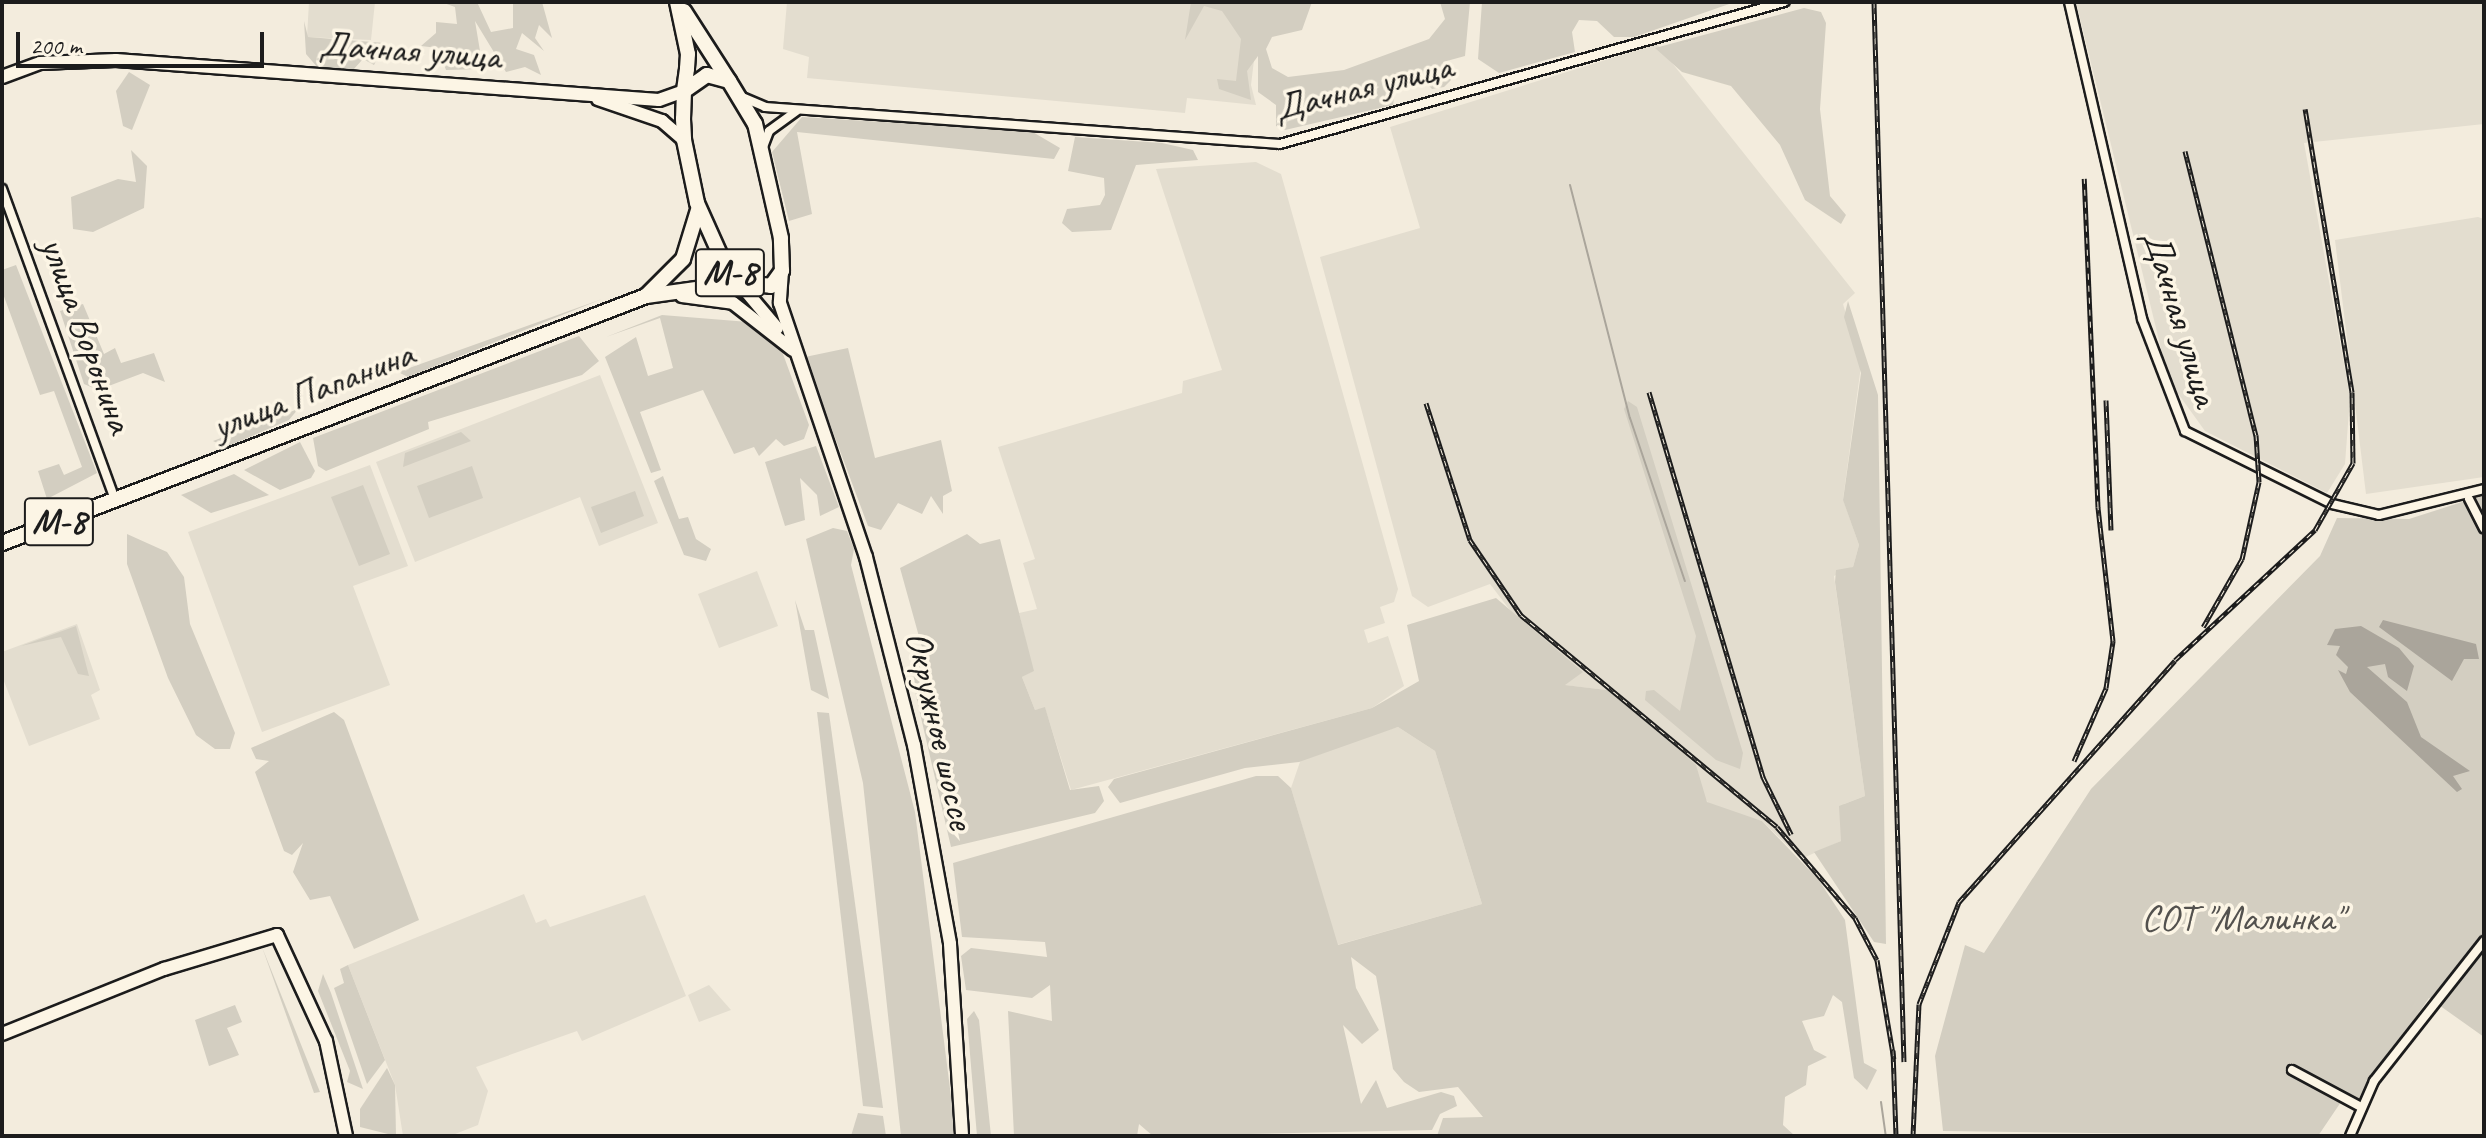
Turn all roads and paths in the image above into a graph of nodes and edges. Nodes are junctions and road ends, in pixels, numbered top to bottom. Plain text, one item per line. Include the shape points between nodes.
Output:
1 (678, 2) edge
2 (1784, 2) edge
3 (2069, 2) edge
4 (2, 77) edge
5 (729, 81) junction
6 (684, 91) junction
7 (576, 93) junction
8 (742, 97) junction
9 (802, 110) junction
10 (684, 140) junction
11 (763, 147) junction
12 (2, 189) edge
13 (697, 203) junction
14 (782, 271) junction
15 (739, 283) junction
16 (646, 296) junction
17 (793, 350) junction
18 (2484, 489) edge
19 (2469, 499) junction
20 (116, 501) junction
21 (2484, 528) edge
22 (2, 543) edge
23 (2484, 941) edge
24 (2, 1034) edge
25 (2292, 1070) dead end
26 (2361, 1107) junction
27 (346, 1136) edge
28 (962, 1136) edge
29 (2350, 1136) edge

1 - 5 main road, Окружное шоссе / М-8
1 - 6 main road, Окружное шоссе / М-8 via 688,54
2 - 9 street, Дачная улица via 1280,144
3 - 19 street, Дачная улица via 2142,319 2185,431 2347,509 2408,513
4 - 7 street, Дачная улица via 50,61 116,60
5 - 6 main road via 707,75
5 - 8 main road, Окружное шоссе / М-8
6 - 7 street, Дачная улица via 659,100
6 - 10 main road, Окружное шоссе / М-8
7 - 10 street, Дачная улица via 662,121
8 - 9 street, Дачная улица
8 - 11 main road, Окружное шоссе / М-8
9 - 11 street via 782,117
10 - 13 main road, Окружное шоссе / М-8
11 - 14 main road, Окружное шоссе / М-8
12 - 20 street, улица Воронина
13 - 15 main road, Окружное шоссе / М-8 via 718,256
13 - 16 main road, улица Папанина / М-8 via 683,259
14 - 15 main road, М-8 via 771,286
14 - 17 street, Окружное шоссе via 780,303
15 - 16 main road, улица Папанина / М-8
15 - 17 street, Окружное шоссе
16 - 17 street, улица Папанина / М-8 via 733,303
16 - 20 main road, улица Папанина / М-8
17 - 28 street, Окружное шоссе via 866,557 914,745 950,944
18 - 19 street, Дачная улица
19 - 21 street
20 - 22 main road, улица Папанина / М-8
23 - 26 street
24 - 27 street via 164,969 277,935 303,978 333,1062
25 - 26 street
26 - 29 street

